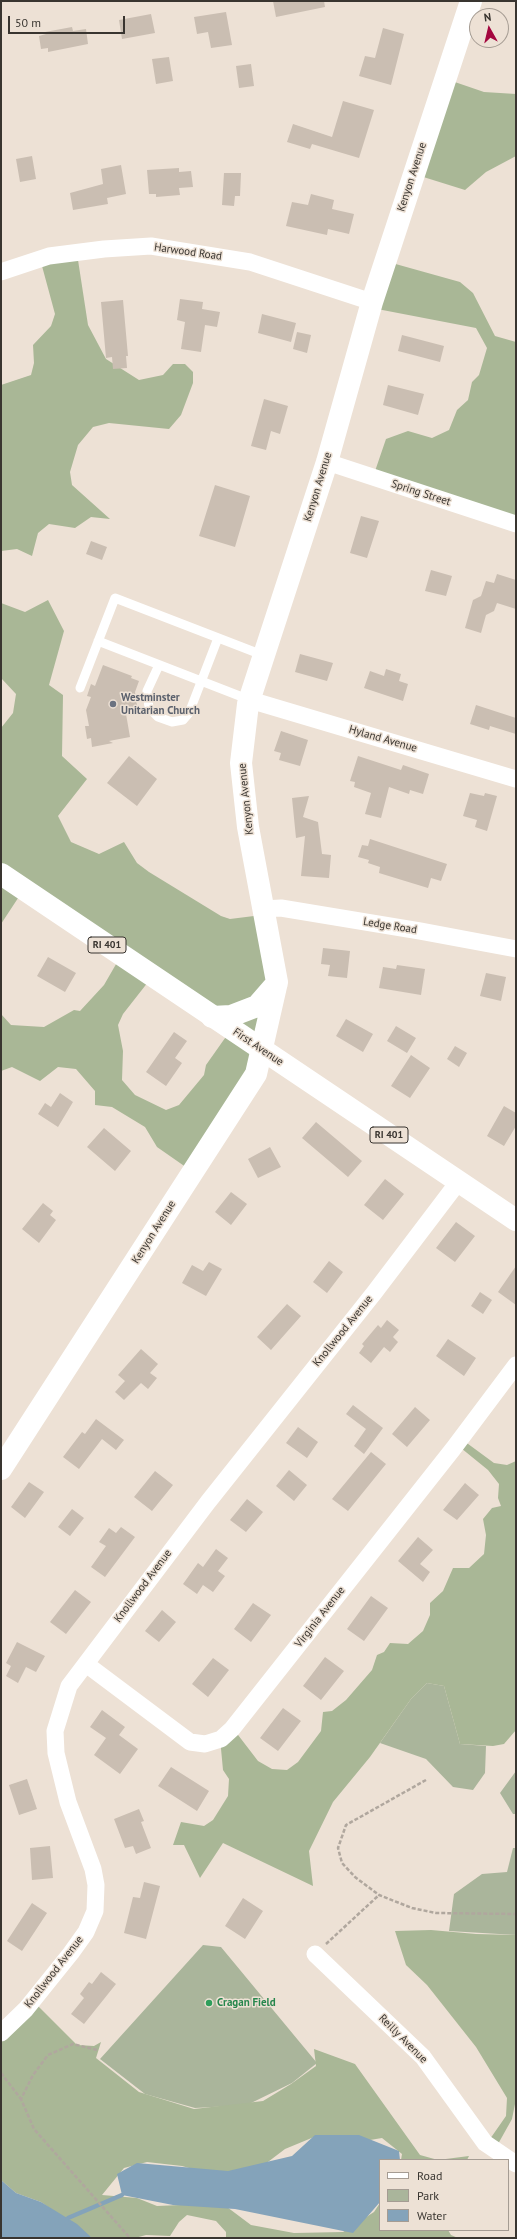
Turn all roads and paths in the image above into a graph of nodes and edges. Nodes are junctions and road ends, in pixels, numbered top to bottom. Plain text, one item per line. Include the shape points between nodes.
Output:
1 (471, 1) edge
2 (1, 272) edge
3 (372, 302) junction
4 (327, 462) junction
5 (516, 524) edge
6 (218, 638) junction
7 (98, 641) junction
8 (264, 656) junction
9 (159, 665) junction
10 (201, 681) junction
11 (80, 688) dead end
12 (250, 700) junction
13 (516, 779) edge
14 (1, 874) edge
15 (263, 909) junction
16 (516, 949) edge
17 (278, 982) junction
18 (212, 1017) junction
19 (263, 1050) junction
20 (459, 1181) junction
21 (516, 1220) edge
22 (516, 1365) edge
23 (1, 1469) edge
24 (86, 1664) junction
25 (426, 1780) dead end
26 (379, 1896) junction
27 (516, 1914) edge
28 (315, 1954) joint
29 (1, 2034) edge
30 (97, 2050) dead end
31 (1, 2072) edge
32 (21, 2099) junction
33 (508, 2159) edge
34 (130, 2238) edge

1 - 3 street, Kenyon Avenue
2 - 3 street, Harwood Road via 49,256 151,246 250,262
3 - 4 street, Kenyon Avenue
4 - 5 street, Spring Street
4 - 8 street, Kenyon Avenue
6 - 7 lane via 115,598
6 - 8 lane
6 - 10 lane
7 - 9 lane
7 - 11 lane
8 - 12 street, Kenyon Avenue
9 - 10 lane
9 - 10 lane via 147,691 149,708 158,717 172,722 183,720 190,713
10 - 12 lane
12 - 13 street, Hyland Avenue
12 - 15 street, Kenyon Avenue via 240,763 248,827
14 - 18 street, First Avenue / RI 401
15 - 16 street, Ledge Road via 289,910
15 - 17 street, Kenyon Avenue
17 - 18 street via 256,1006 231,1016
17 - 19 street, Kenyon Avenue
18 - 19 street, First Avenue / RI 401
19 - 20 street, First Avenue / RI 401
19 - 23 street, Kenyon Avenue via 256,1074 247,1089
20 - 21 street, First Avenue / RI 401
20 - 24 street, Knollwood Avenue via 374,1293 258,1436
22 - 24 street, Virginia Avenue via 453,1449 232,1729 221,1739 205,1744 190,1742
24 - 29 street, Knollwood Avenue via 69,1686 55,1731 62,1782 93,1869 96,1885 95,1911 86,1932 71,1954 26,2009
25 - 26 path via 346,1825 338,1848 342,1863
26 - 27 path via 436,1914
26 - 28 path
28 - 33 street, Reilly Avenue via 423,2057 484,2143
30 - 32 path via 73,2044 48,2056 33,2074
31 - 32 path
32 - 34 path via 34,2129

